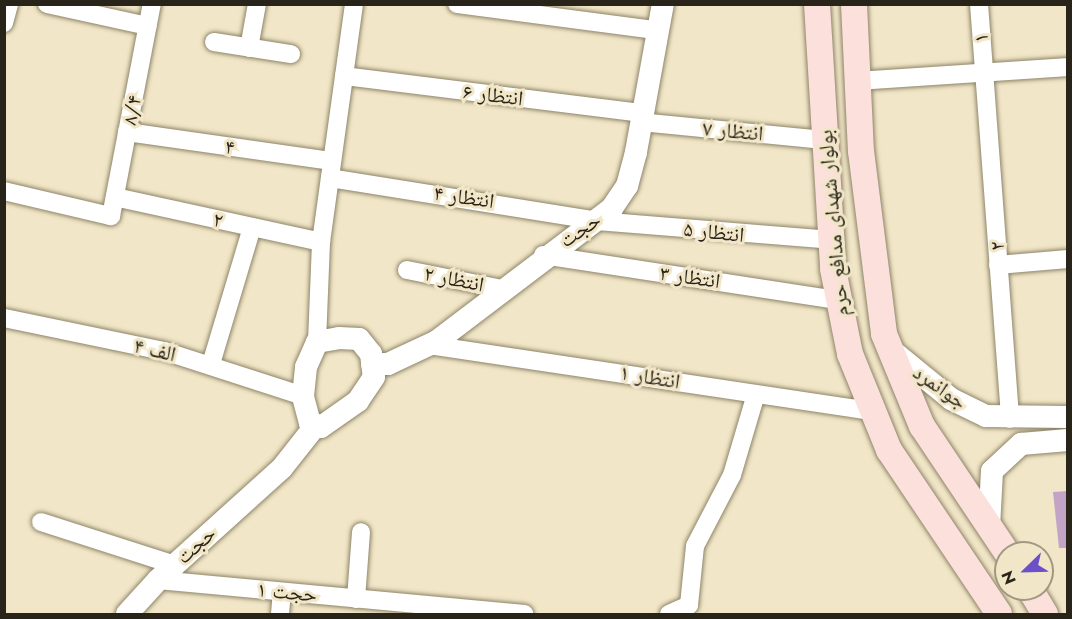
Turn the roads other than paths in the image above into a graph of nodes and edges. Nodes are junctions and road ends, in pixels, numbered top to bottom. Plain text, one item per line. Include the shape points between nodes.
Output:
1 (9, 4) edge
2 (47, 4) edge
3 (152, 4) edge
4 (257, 4) edge
5 (354, 4) edge
6 (457, 4) edge
7 (663, 4) edge
8 (817, 4) edge
9 (854, 4) edge
10 (979, 4) edge
11 (4, 23) edge
12 (148, 26) junction
13 (654, 30) junction
14 (214, 42) dead end
15 (249, 48) junction
16 (291, 54) dead end
17 (1068, 67) edge
18 (984, 72) junction
19 (344, 76) junction
20 (858, 81) junction
21 (641, 118) junction
22 (127, 132) junction
23 (825, 140) junction
24 (331, 170) junction
25 (4, 191) edge
26 (115, 197) junction
27 (597, 221) junction
28 (252, 227) junction
29 (831, 240) junction
30 (321, 242) junction
31 (543, 255) junction
32 (1068, 259) edge
33 (998, 265) junction
34 (407, 270) dead end
35 (502, 289) junction
36 (838, 300) junction
37 (4, 318) edge
38 (317, 342) junction
39 (429, 345) junction
40 (889, 348) junction
41 (211, 364) junction
42 (372, 364) junction
43 (756, 394) junction
44 (303, 396) junction
45 (870, 411) junction
46 (1068, 417) edge
47 (1010, 419) junction
48 (316, 425) junction
49 (1068, 440) edge
50 (41, 522) dead end
51 (989, 528) junction
52 (361, 532) dead end
53 (998, 541) edge
54 (175, 565) junction
55 (158, 580) junction
56 (282, 592) junction
57 (356, 599) junction
58 (1037, 601) edge
59 (490, 613) edge
60 (127, 615) edge
61 (280, 615) edge
62 (524, 615) edge
63 (669, 615) edge
64 (999, 615) edge
65 (1045, 615) edge

1 - 11 street
2 - 12 street
3 - 12 street, ۸/۴
4 - 15 street
5 - 19 street
6 - 13 street
7 - 13 street, حجت
8 - 23 main road, بولوار شهدای مدافع حرم
9 - 20 main road, بولوار شهدای مدافع حرم
10 - 18 street, ۱
12 - 22 street, ۸/۴
13 - 21 street, حجت
14 - 15 street
15 - 16 street
17 - 18 street
18 - 20 street
18 - 33 street, ۲
19 - 21 street, انتظار ۶
19 - 24 street
20 - 40 main road, بولوار شهدای مدافع حرم via 871,265
21 - 23 street, انتظار ۷
21 - 27 street, حجت via 627,186
22 - 24 street, ۴
22 - 26 street, ۸/۴
23 - 29 main road, بولوار شهدای مدافع حرم
24 - 27 street, انتظار ۴
24 - 30 street
25 - 26 street, ۸/۴ via 111,216
26 - 28 street, ۲
27 - 29 street, انتظار ۵
27 - 31 street, حجت
28 - 30 street, ۲
28 - 41 street
29 - 36 main road, بولوار شهدای مدافع حرم
30 - 38 street
31 - 35 street, حجت
31 - 36 street, انتظار ۳
32 - 33 street
33 - 47 street, ۲
34 - 35 street, انتظار ۲
35 - 39 street, حجت
36 - 45 main road, بولوار شهدای مدافع حرم
37 - 41 street, ۴ الف
38 - 42 street via 359,339
38 - 44 street
39 - 42 street, حجت via 388,364
39 - 43 street, انتظار ۱
40 - 47 street, جوانمرد via 951,399 986,416
40 - 51 main road, بولوار شهدای مدافع حرم via 922,426
41 - 44 street, ۴ الف
42 - 48 street via 374,377 358,401 336,421
43 - 45 street, انتظار ۱
43 - 63 street via 732,475 696,546 689,605
44 - 48 street via 310,423
45 - 64 main road, بولوار شهدای مدافع حرم via 889,450
46 - 47 street, جوانمرد
48 - 54 street, حجت via 282,468
49 - 51 street via 1021,444 992,471
50 - 54 street
51 - 53 main road, بولوار شهدای مدافع حرم
52 - 57 street
54 - 55 street, حجت
55 - 56 street, حجت ۱
55 - 60 street, حجت
56 - 57 street, حجت ۱
56 - 61 street
57 - 59 street, حجت ۱
58 - 65 main road
59 - 62 street, حجت ۱

